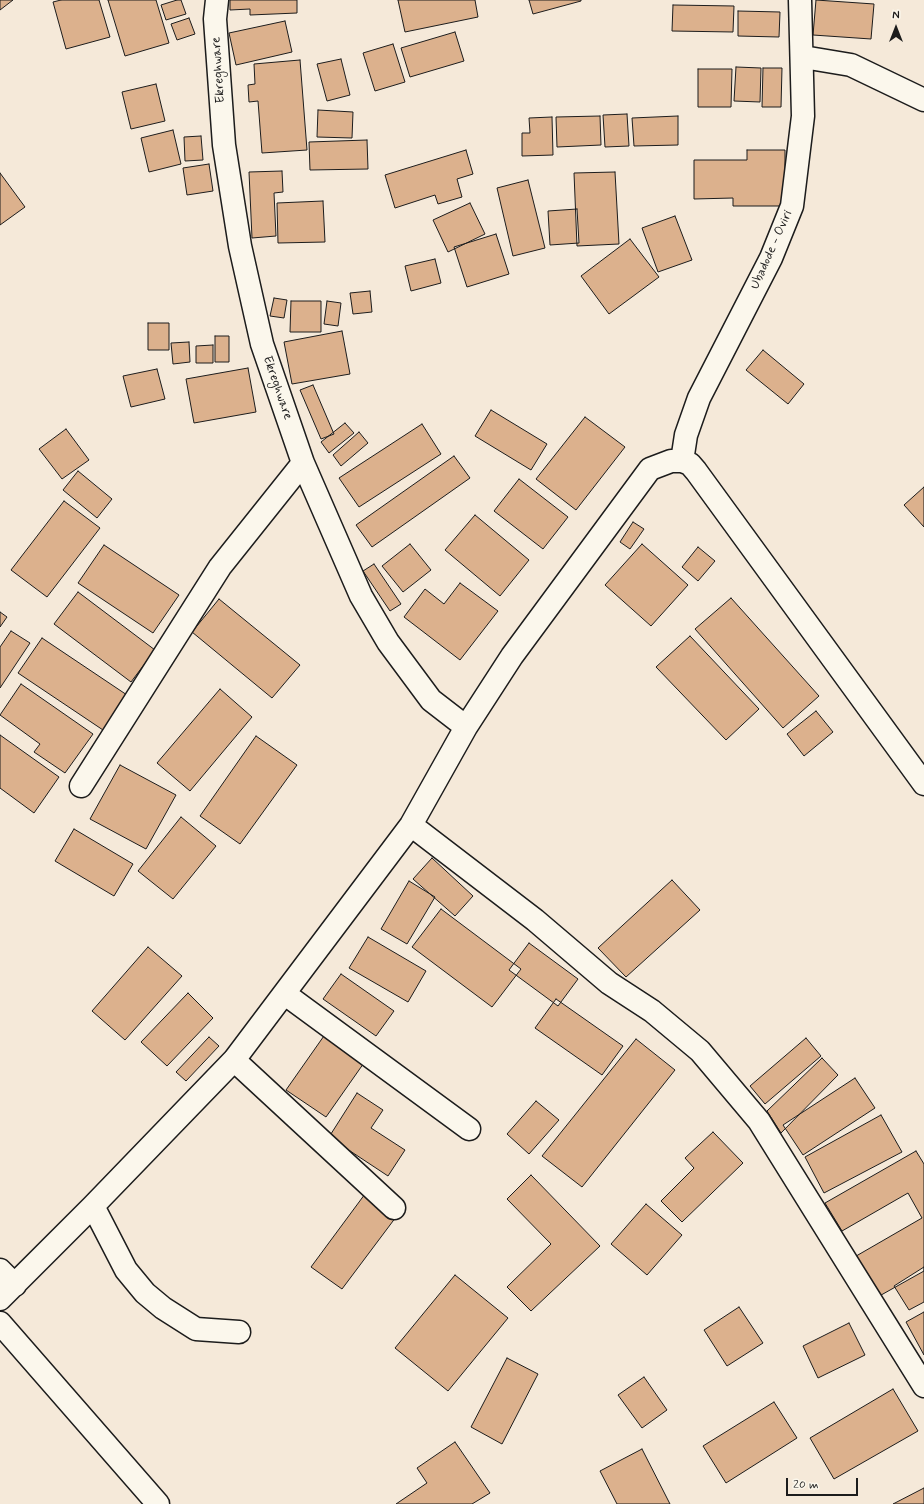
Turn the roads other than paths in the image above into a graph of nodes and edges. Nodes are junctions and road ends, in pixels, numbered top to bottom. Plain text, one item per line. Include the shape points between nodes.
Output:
1 (216, 0) edge
2 (800, 0) edge
3 (802, 57) junction
4 (924, 100) edge
5 (682, 461) junction
6 (303, 463) junction
7 (466, 727) junction
8 (924, 784) edge
9 (81, 786) dead end
10 (411, 825) junction
11 (285, 994) junction
12 (234, 1060) junction
13 (469, 1129) dead end
14 (93, 1206) junction
15 (394, 1208) dead end
16 (0, 1270) edge
17 (8, 1292) edge
18 (0, 1323) edge
19 (239, 1332) dead end
20 (924, 1386) edge
21 (158, 1504) edge

1 - 6 street, Ekreghware via 215,19 224,145 240,246 262,344
2 - 3 street, Ubadode - Oviri
3 - 4 street via 851,65
3 - 5 street, Ubadode - Oviri via 803,116 792,206 771,258 699,398 686,435
5 - 7 street via 671,461 650,469 512,656
5 - 8 street via 690,464 696,471
6 - 7 street, Ekreghware via 361,596 388,642 431,700
6 - 9 street via 220,567
7 - 10 street
10 - 11 street
10 - 20 street via 535,920 609,983 652,1011 700,1051 759,1121
11 - 12 street
11 - 13 street
12 - 14 street
12 - 15 street
14 - 17 street
14 - 19 street via 126,1270 145,1293 196,1329
16 - 17 street
18 - 21 street

